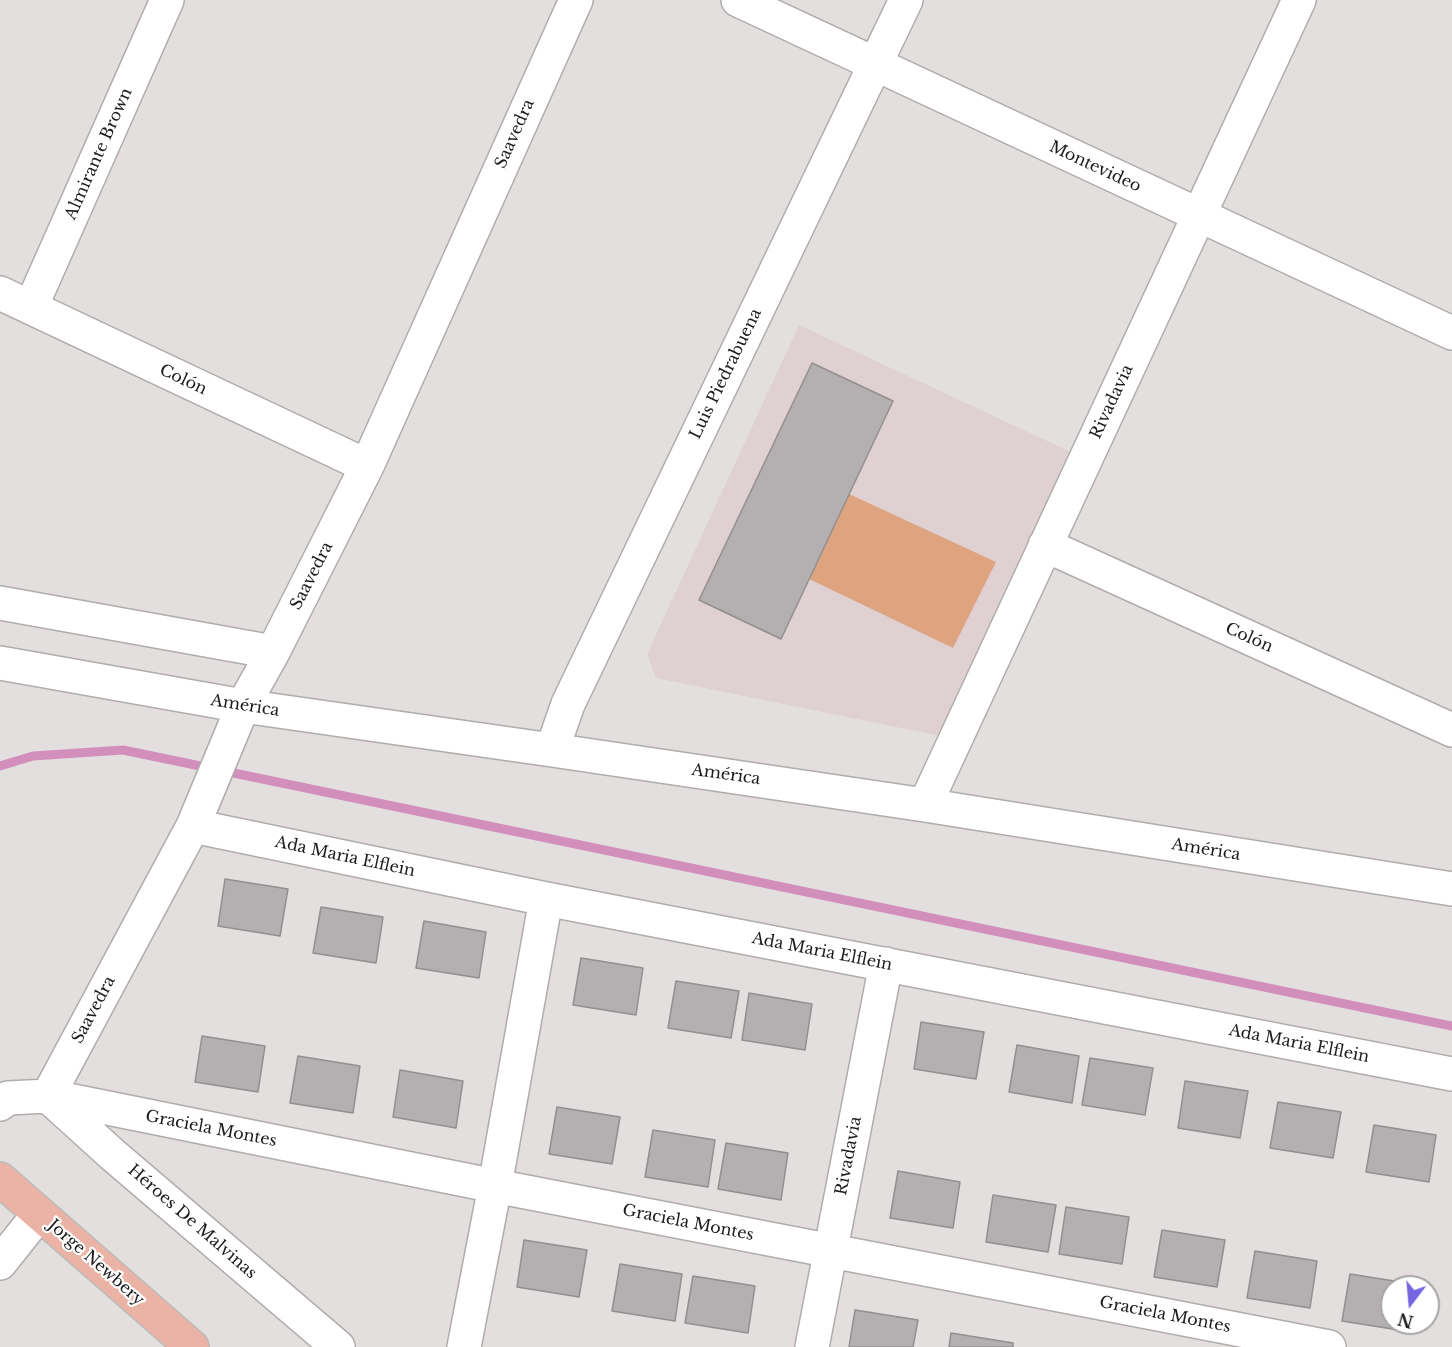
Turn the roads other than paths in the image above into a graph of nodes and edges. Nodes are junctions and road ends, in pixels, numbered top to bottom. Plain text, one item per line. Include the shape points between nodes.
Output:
1 (168, 0) edge
2 (576, 0) edge
3 (738, 0) edge
4 (906, 0) edge
5 (1299, 0) edge
6 (875, 64) junction
7 (1199, 215) junction
8 (0, 293) edge
9 (31, 308) junction
10 (1452, 333) edge
11 (367, 466) junction
12 (1046, 545) junction
13 (0, 603) edge
14 (273, 652) junction
15 (0, 663) edge
16 (241, 713) junction
17 (1452, 730) edge
18 (552, 750) junction
19 (924, 805) junction
20 (198, 812) junction
21 (1452, 889) edge
22 (546, 899) junction
23 (886, 964) junction
24 (1452, 1074) edge
25 (48, 1096) junction
26 (0, 1104) edge
27 (0, 1179) edge
28 (495, 1186) junction
29 (39, 1214) junction
30 (831, 1251) junction
31 (0, 1263) edge
32 (192, 1347) edge
33 (338, 1347) edge
34 (464, 1347) edge
35 (812, 1347) edge
36 (1329, 1347) edge

1 - 9 street, Almirante Brown
2 - 11 street, Saavedra
3 - 6 street, Montevideo
4 - 6 street, Luis Piedrabuena
5 - 7 street, Rivadavia
6 - 7 street, Montevideo
6 - 18 street, Luis Piedrabuena via 568,704
7 - 10 street, Montevideo
7 - 12 street, Rivadavia
8 - 9 street, Colón
9 - 11 street, Colón
11 - 14 street, Saavedra
12 - 17 street, Colón
12 - 19 street, Rivadavia
13 - 14 street
14 - 16 street, Saavedra
15 - 16 street, América
16 - 18 street, América
16 - 20 street, Saavedra
18 - 19 street, América
19 - 21 street, América
20 - 22 street, Ada Maria Elflein
20 - 25 street, Saavedra
22 - 23 street, Ada Maria Elflein
22 - 28 street
23 - 24 street, Ada Maria Elflein
23 - 30 street, Rivadavia
25 - 26 street via 8,1098
25 - 28 street, Graciela Montes
25 - 33 street, Héroes De Malvinas
27 - 29 main road, Jorge Newbery
28 - 30 street, Graciela Montes
28 - 34 street
29 - 31 street
29 - 32 main road, Jorge Newbery
30 - 35 street, Rivadavia
30 - 36 street, Graciela Montes

